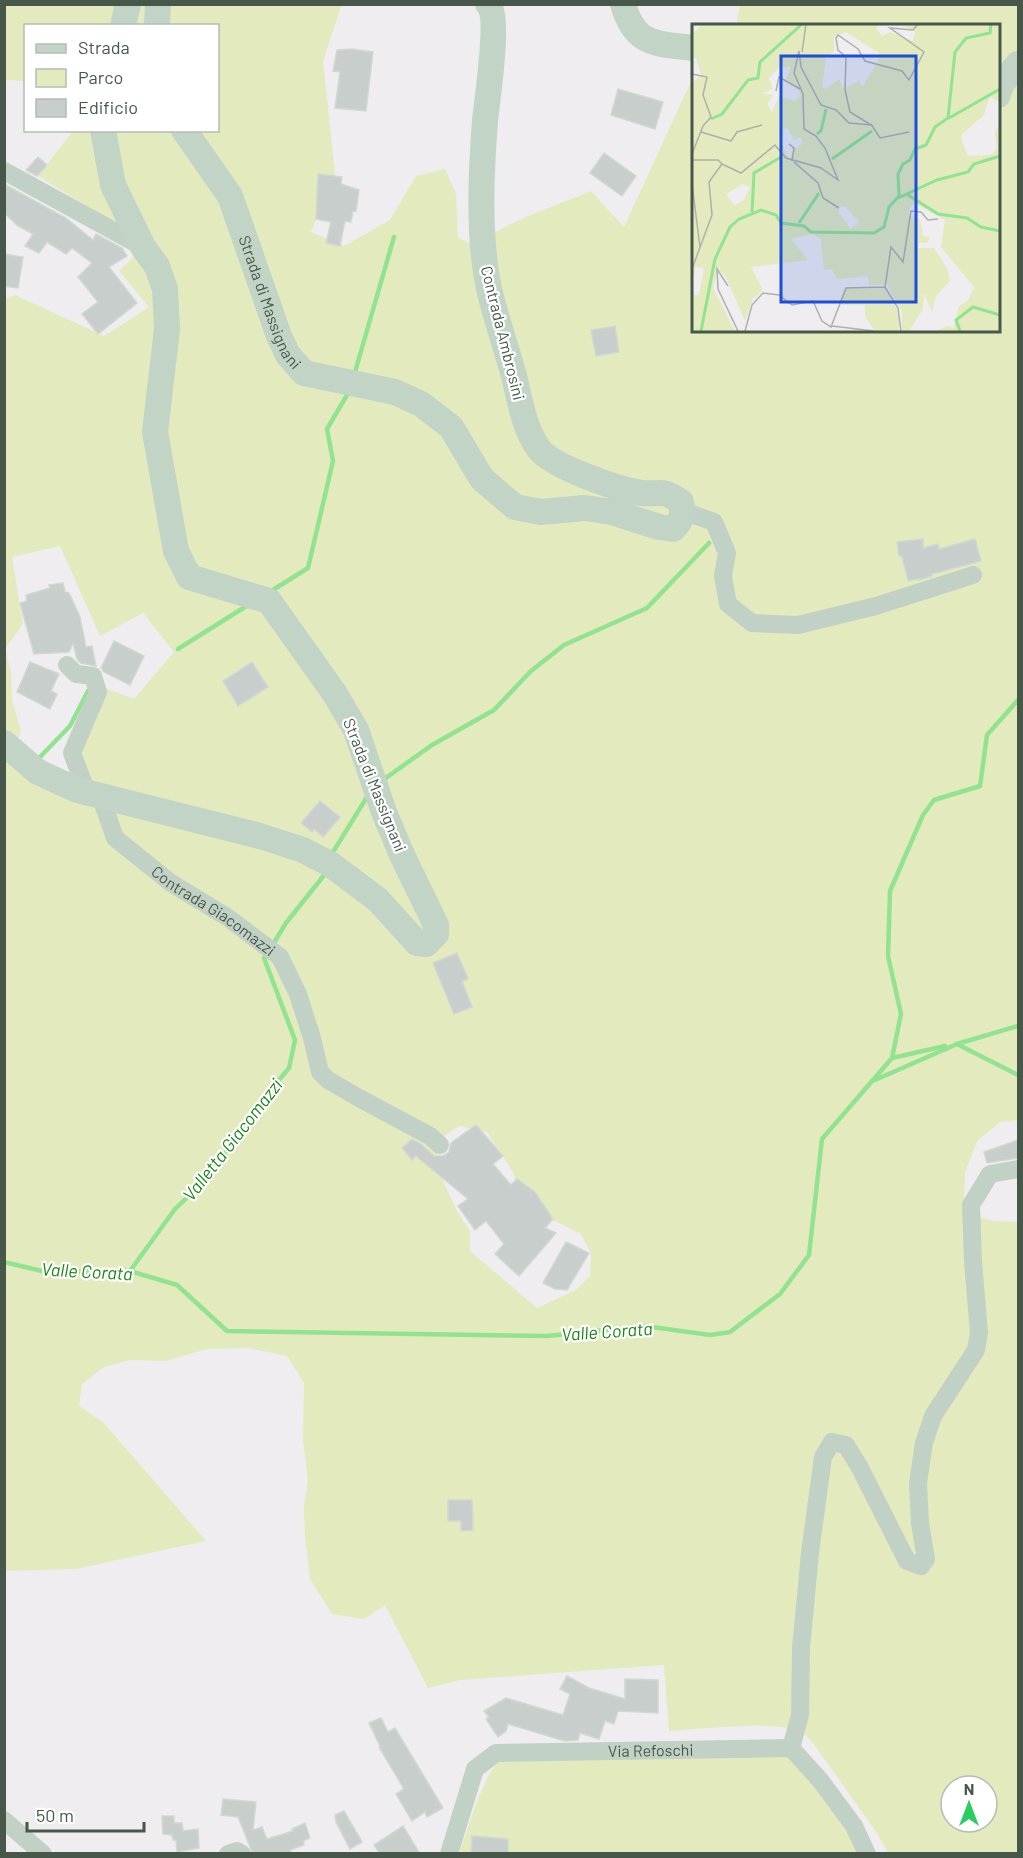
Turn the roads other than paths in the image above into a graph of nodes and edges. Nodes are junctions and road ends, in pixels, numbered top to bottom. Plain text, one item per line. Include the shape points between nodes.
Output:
1 (128, 4) edge
2 (158, 4) edge
3 (488, 4) edge
4 (622, 4) edge
5 (123, 24) edge
6 (157, 24) edge
7 (692, 48) edge
8 (1018, 64) edge
9 (999, 92) edge
10 (103, 132) edge
11 (185, 132) edge
12 (4, 171) edge
13 (143, 247) junction
14 (682, 516) junction
15 (973, 575) dead end
16 (67, 665) dead end
17 (4, 743) edge
18 (93, 795) junction
19 (440, 1145) dead end
20 (1018, 1168) edge
21 (791, 1748) junction
22 (4, 1820) edge
23 (43, 1854) edge
24 (228, 1854) edge
25 (242, 1854) edge
26 (449, 1854) edge
27 (867, 1854) edge

1 - 5 street
2 - 6 street
3 - 14 street, Contrada Ambrosini via 492,8 494,33 482,164 484,258 489,290 527,425 539,449 554,462 626,489 670,495 681,502
4 - 7 street via 637,34 656,43
8 - 9 street
10 - 13 street, Strada di Massignani via 113,185
11 - 14 street, Strada di Massignani via 230,196 279,336 288,355 304,373 395,392 421,404 450,427 482,479 515,507 541,512 585,508 673,529
12 - 13 street
13 - 18 street, Strada di Massignani via 157,266 165,289 167,329 155,432 176,551 189,577 269,601 335,694 356,730 384,812 436,925 436,934 426,944 413,941 378,900 330,864 303,850
14 - 15 street via 714,522 727,553 723,576 728,604 752,623 798,625 876,606
16 - 18 street, Contrada Giacomazzi via 76,674 93,676 98,692 72,753 83,782
17 - 18 street, Strada di Massignani via 38,772
18 - 19 street, Contrada Giacomazzi via 115,838 171,883 227,917 280,957 298,994 320,1072
20 - 21 street via 990,1174 971,1205 979,1333 976,1350 933,1416 924,1443 918,1483 926,1558 921,1566 907,1561 846,1445 832,1442 823,1457 804,1614 800,1715
21 - 26 street, Via Refoschi via 496,1753 475,1769
21 - 27 street via 854,1826
22 - 23 street
24 - 25 street

